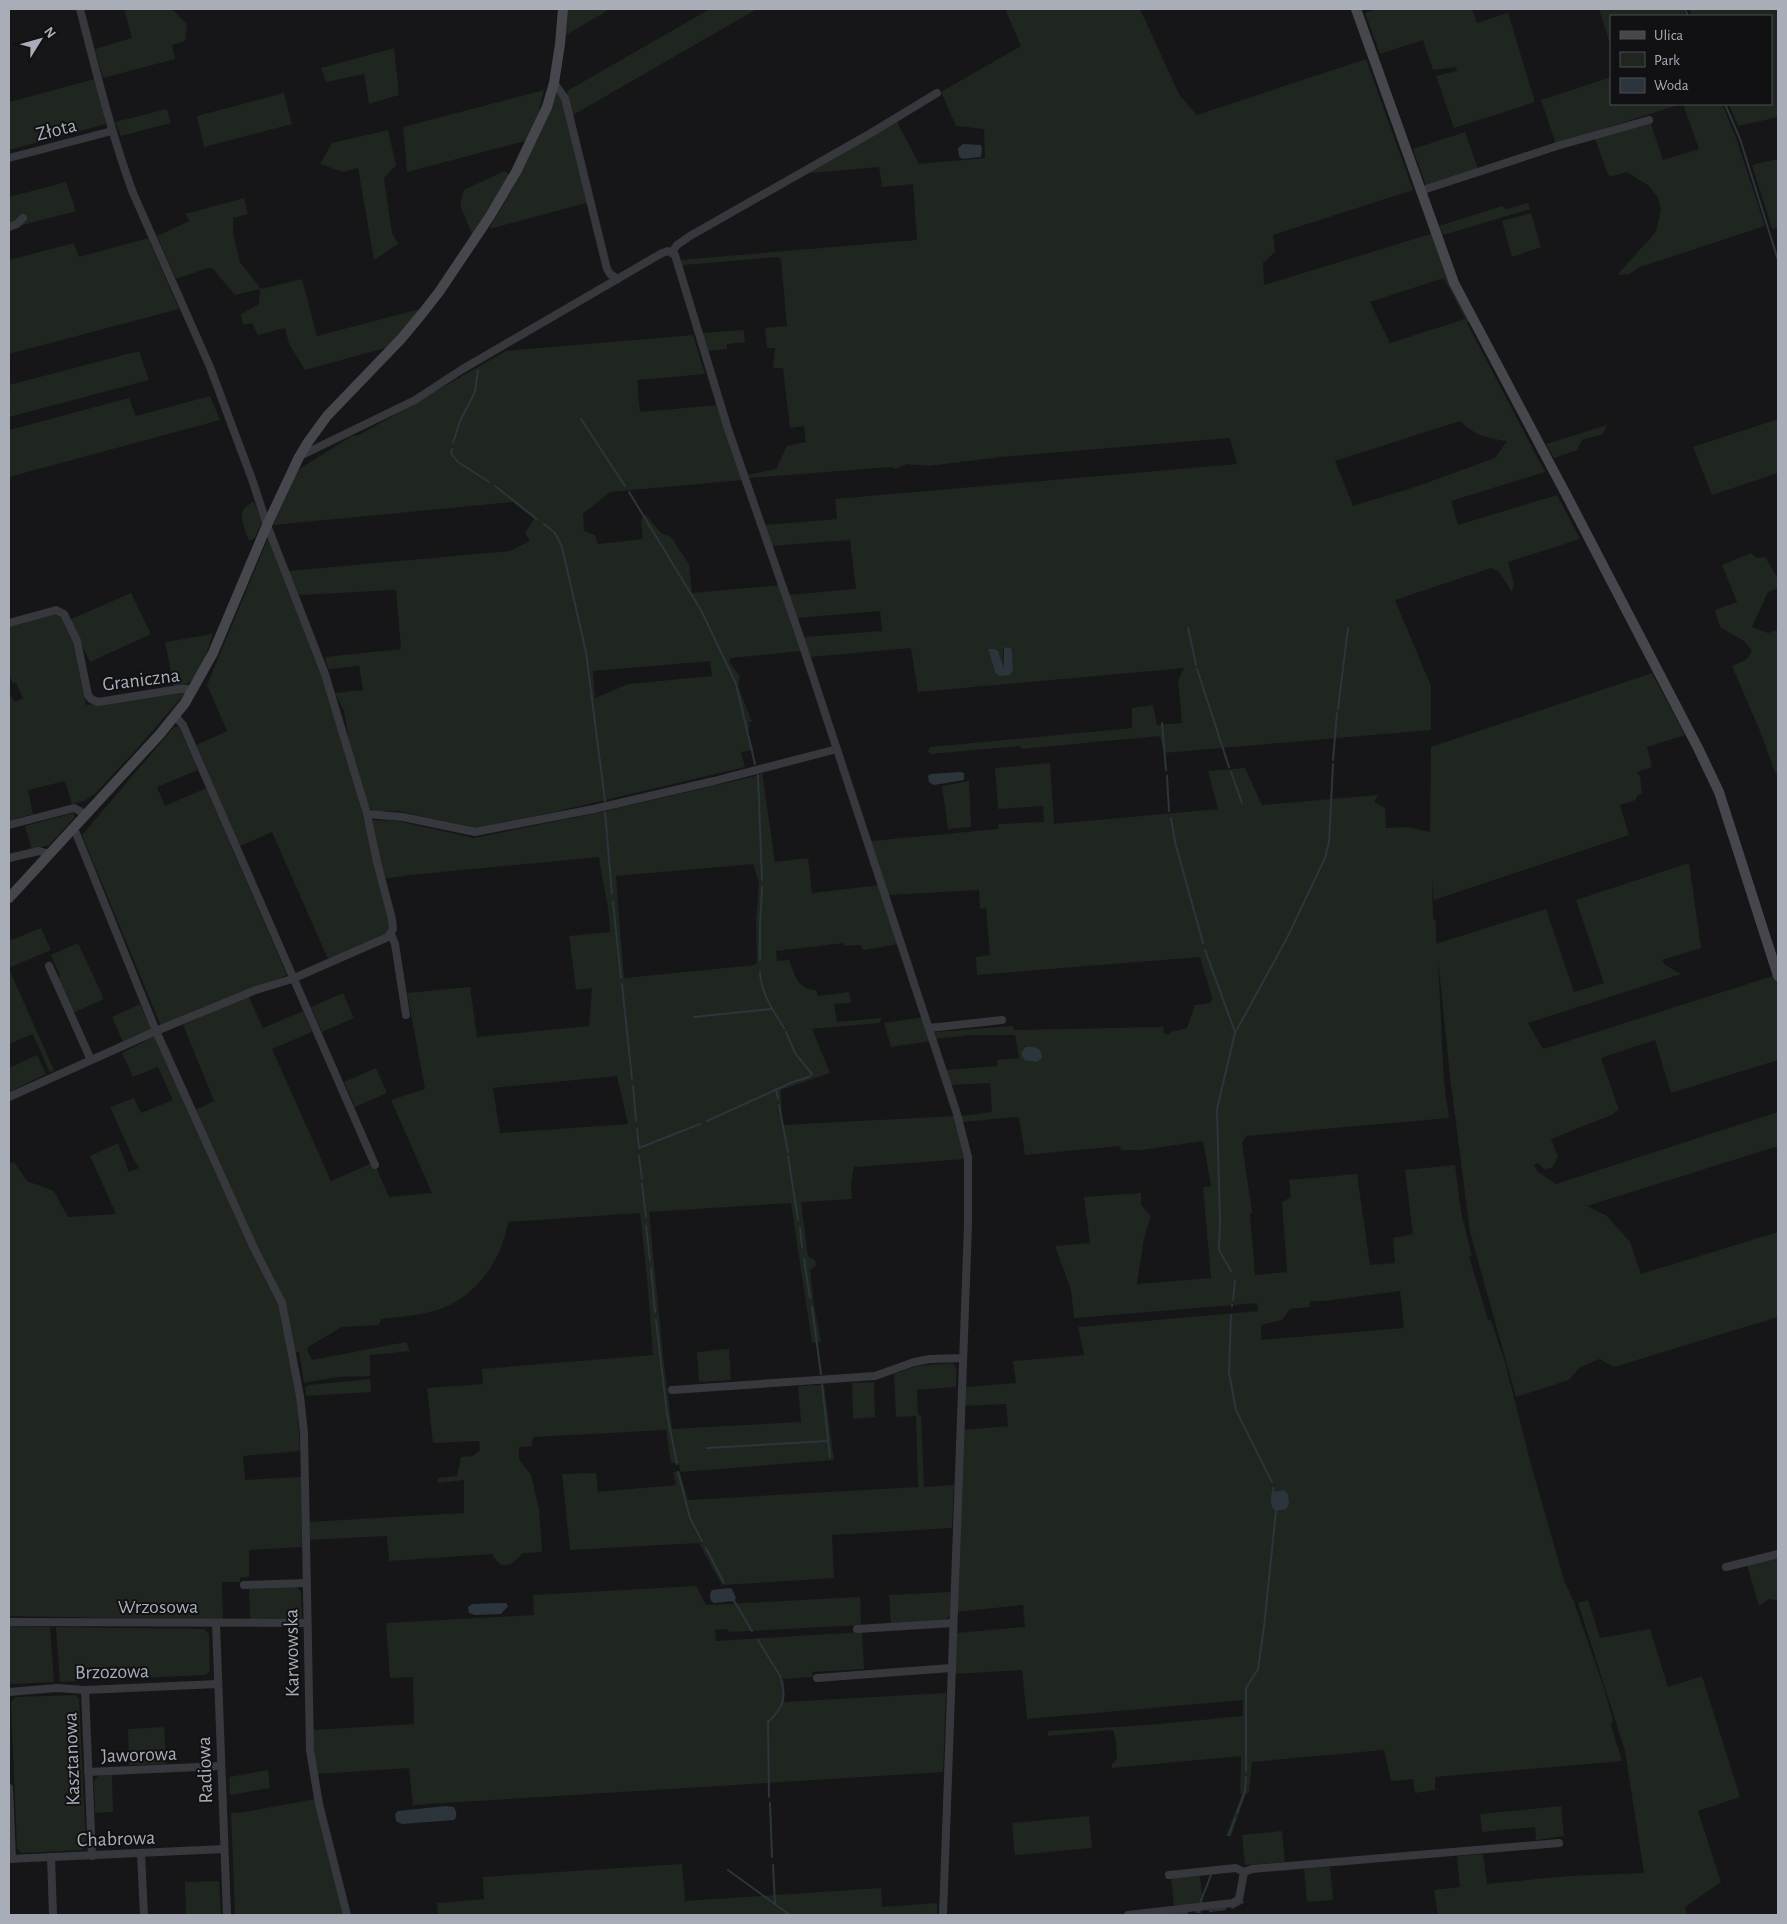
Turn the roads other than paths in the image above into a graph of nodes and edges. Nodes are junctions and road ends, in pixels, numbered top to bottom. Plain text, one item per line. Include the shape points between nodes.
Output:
1 (80, 9) edge
2 (563, 9) edge
3 (1356, 9) edge
4 (554, 83) junction
5 (937, 93) dead end
6 (1648, 120) dead end
7 (112, 131) junction
8 (9, 158) edge
9 (1420, 191) junction
10 (23, 218) dead end
11 (9, 227) edge
12 (672, 252) junction
13 (618, 279) junction
14 (298, 457) junction
15 (267, 525) junction
16 (9, 623) edge
17 (194, 689) junction
18 (175, 716) junction
19 (837, 749) junction
20 (367, 814) junction
21 (84, 816) junction
22 (9, 825) edge
23 (72, 829) junction
24 (49, 854) junction
25 (9, 858) edge
26 (9, 898) edge
27 (391, 934) junction
28 (49, 966) dead end
29 (1778, 976) edge
30 (292, 978) junction
31 (406, 1015) dead end
32 (1002, 1020) dead end
33 (929, 1028) junction
34 (156, 1031) junction
35 (91, 1060) junction
36 (9, 1097) edge
37 (375, 1165) dead end
38 (963, 1358) junction
39 (672, 1390) dead end
40 (1778, 1554) edge
41 (1726, 1567) dead end
42 (306, 1583) junction
43 (244, 1585) dead end
44 (9, 1622) edge
45 (216, 1623) junction
46 (307, 1623) junction
47 (953, 1623) junction
48 (858, 1629) dead end
49 (952, 1668) junction
50 (817, 1678) dead end
51 (217, 1684) junction
52 (85, 1690) junction
53 (9, 1692) edge
54 (221, 1766) junction
55 (88, 1772) junction
56 (9, 1788) edge
57 (1559, 1843) dead end
58 (224, 1849) junction
59 (141, 1854) junction
60 (92, 1856) junction
61 (51, 1857) junction
62 (10, 1859) edge
63 (1244, 1872) junction
64 (1170, 1875) dead end
65 (1205, 1911) edge
66 (53, 1915) edge
67 (144, 1915) edge
68 (227, 1915) edge
69 (346, 1915) edge
70 (943, 1915) edge
71 (1128, 1915) edge

1 - 7 street
2 - 4 street
3 - 9 street
4 - 13 street via 565,98 607,269
4 - 14 street via 547,106 516,172 444,284 401,339 327,416
5 - 12 street via 690,236 677,244
6 - 9 street
7 - 8 street, Złota
7 - 15 street via 133,193 210,367
9 - 29 street via 1454,283 1587,533 1719,792
10 - 11 street
12 - 13 street via 662,253
12 - 19 street via 677,259 728,429
13 - 14 street via 415,400
14 - 15 street
15 - 17 street via 213,653
15 - 20 street via 325,674
16 - 17 street, Graniczna via 56,610 64,614 76,641 88,695 94,701
17 - 18 street
18 - 21 street
18 - 30 street via 189,739
19 - 20 street via 612,804 475,832 404,817
19 - 33 street
20 - 27 street via 392,919
21 - 22 street via 74,808
21 - 23 street
23 - 24 street
23 - 34 street, Karwowska
24 - 25 street via 39,851
24 - 26 street
27 - 30 street
27 - 31 street
28 - 35 street
30 - 34 street
30 - 37 street
32 - 33 street
33 - 38 street via 968,1157
34 - 35 street
34 - 42 street, Karwowska via 282,1303 304,1433
35 - 36 street
38 - 39 street via 914,1362 875,1376
38 - 47 street
40 - 41 street
42 - 43 street
42 - 46 street, Karwowska
44 - 45 street, Wrzosowa
45 - 46 street, Wrzosowa
45 - 51 street, Radiowa
46 - 69 street, Karwowska via 312,1766
47 - 48 street
47 - 49 street
49 - 50 street
49 - 70 street
51 - 52 street, Brzozowa
51 - 54 street, Radiowa
52 - 53 street, Brzozowa via 57,1688
52 - 55 street, Kasztanowa
54 - 55 street, Jaworowa
54 - 58 street, Radiowa
55 - 60 street, Kasztanowa
56 - 62 street
57 - 63 street
58 - 59 street, Chabrowa
58 - 68 street, Radiowa
59 - 60 street, Chabrowa
59 - 67 street
60 - 61 street, Chabrowa
61 - 62 street, Chabrowa
61 - 66 street
63 - 64 street via 1236,1868
63 - 65 street via 1237,1902
65 - 71 street

